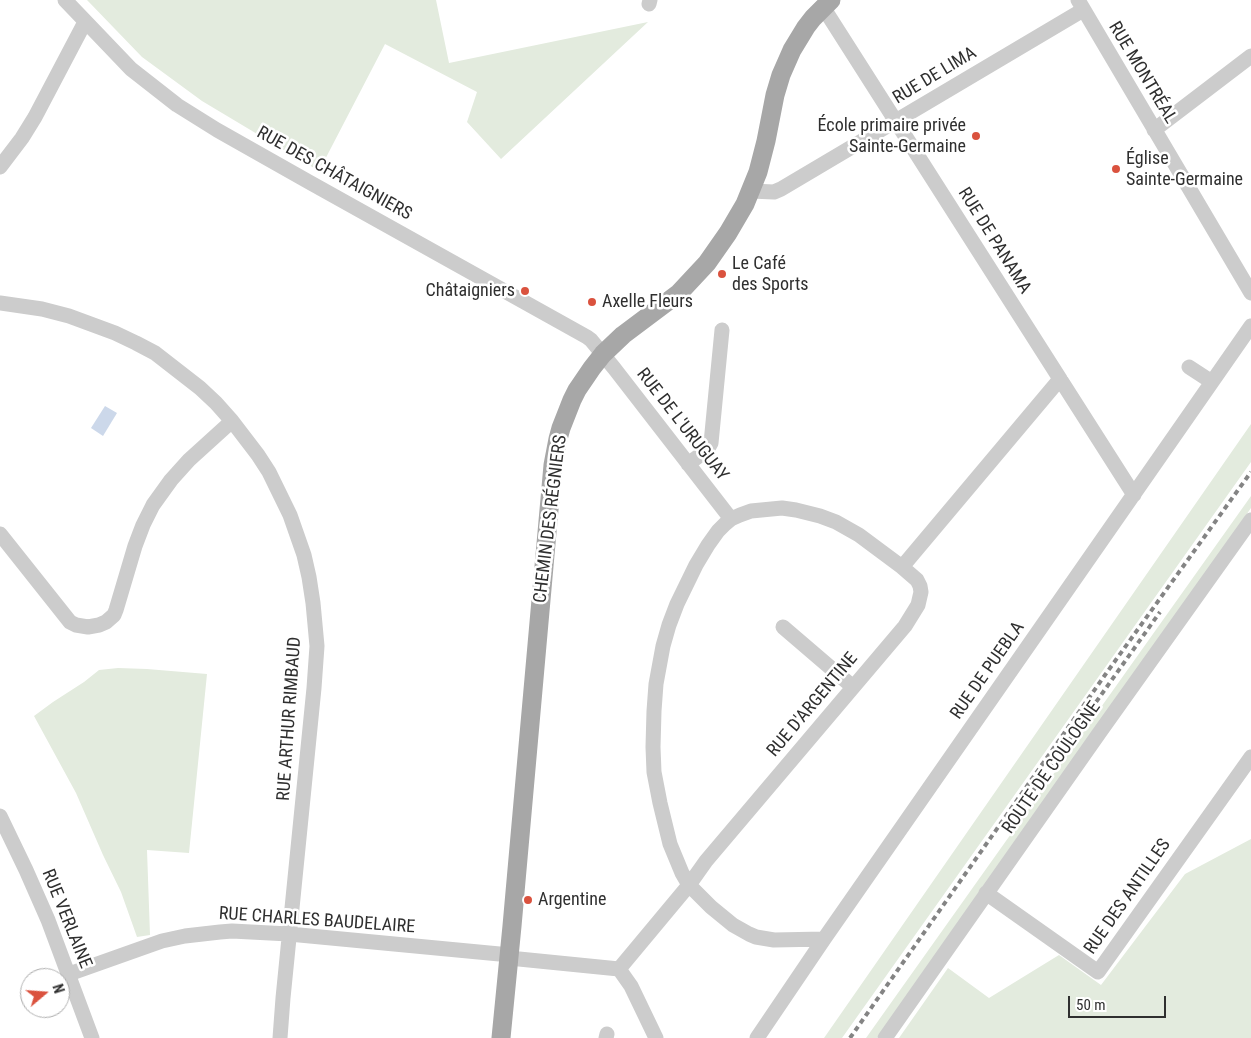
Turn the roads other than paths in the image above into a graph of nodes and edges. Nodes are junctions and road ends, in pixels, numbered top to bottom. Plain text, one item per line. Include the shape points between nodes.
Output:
1 (65, 0) edge
2 (827, 4) edge
3 (1080, 5) edge
4 (85, 22) junction
5 (1251, 56) edge
6 (896, 121) junction
7 (1154, 130) junction
8 (0, 167) edge
9 (750, 192) junction
10 (1251, 293) edge
11 (0, 303) edge
12 (1251, 326) edge
13 (722, 330) dead end
14 (603, 354) junction
15 (1189, 367) dead end
16 (1060, 379) junction
17 (1212, 382) junction
18 (232, 421) junction
19 (688, 464) junction
20 (1134, 495) junction
21 (731, 519) junction
22 (1251, 520) edge
23 (0, 534) edge
24 (902, 566) junction
25 (783, 627) dead end
26 (853, 687) junction
27 (1251, 757) edge
28 (0, 816) edge
29 (689, 885) junction
30 (986, 893) junction
31 (289, 934) junction
32 (824, 939) junction
33 (509, 956) junction
34 (67, 968) edge
35 (619, 969) junction
36 (70, 974) edge
37 (70, 977) edge
38 (92, 1038) edge
39 (280, 1038) edge
40 (501, 1038) edge
41 (656, 1038) edge
42 (757, 1038) edge
43 (885, 1038) edge

1 - 4 street, RUE DES CHÂTAIGNIERS
2 - 6 street, RUE DE PANAMA
2 - 9 main road, CHEMIN DES RÉGNIERS via 799,37 781,75 763,157
3 - 6 street, RUE DE LIMA
3 - 7 street, RUE MONTRÉAL
4 - 8 street via 35,117
4 - 14 street, RUE DES CHÂTAIGNIERS via 131,69 216,130 587,337
5 - 7 street
6 - 9 street, RUE DE LIMA via 782,189
6 - 16 street, RUE DE PANAMA
7 - 10 street, RUE MONTRÉAL
9 - 14 main road, CHEMIN DES RÉGNIERS via 728,233 698,274
11 - 18 street, RUE ARTHUR RIMBAUD via 59,313 146,348 209,396
12 - 17 street, RUE DE PUEBLA
13 - 19 street via 711,443
14 - 19 street, RUE DE L'URUGUAY
14 - 33 main road, CHEMIN DES RÉGNIERS via 572,400 555,451
15 - 17 street
16 - 20 street, RUE DE PANAMA
16 - 24 street
17 - 20 street, RUE DE PUEBLA
18 - 23 street via 189,460 156,500 142,525 114,615 106,622 88,627 70,622
18 - 31 street, RUE ARTHUR RIMBAUD via 258,454 290,515 304,555 315,617 317,662
19 - 21 street, RUE DE L'URUGUAY
20 - 32 street, RUE DE PUEBLA
21 - 24 street, RUE D'ARGENTINE via 751,511 768,509 807,512 836,522
21 - 29 street via 708,545 677,604 663,646 655,698 653,747 657,791 670,844
22 - 30 street, ROUTE DE COULOGNE
24 - 26 street, RUE D'ARGENTINE via 920,586 918,605 905,626
25 - 26 street
26 - 29 street, RUE D'ARGENTINE
27 - 30 street, RUE DES ANTILLES via 1098,972
28 - 34 street, RUE VERLAINE
29 - 32 street via 725,919 756,937
29 - 35 street, RUE D'ARGENTINE
30 - 43 street, ROUTE DE COULOGNE
31 - 33 street, RUE CHARLES BAUDELAIRE
31 - 36 street, RUE CHARLES BAUDELAIRE via 232,931 185,936 151,944
31 - 39 street, RUE ARTHUR RIMBAUD
32 - 42 street, RUE DE PUEBLA
33 - 35 street
33 - 40 main road, CHEMIN DES RÉGNIERS
35 - 41 street
37 - 38 street, RUE VERLAINE

